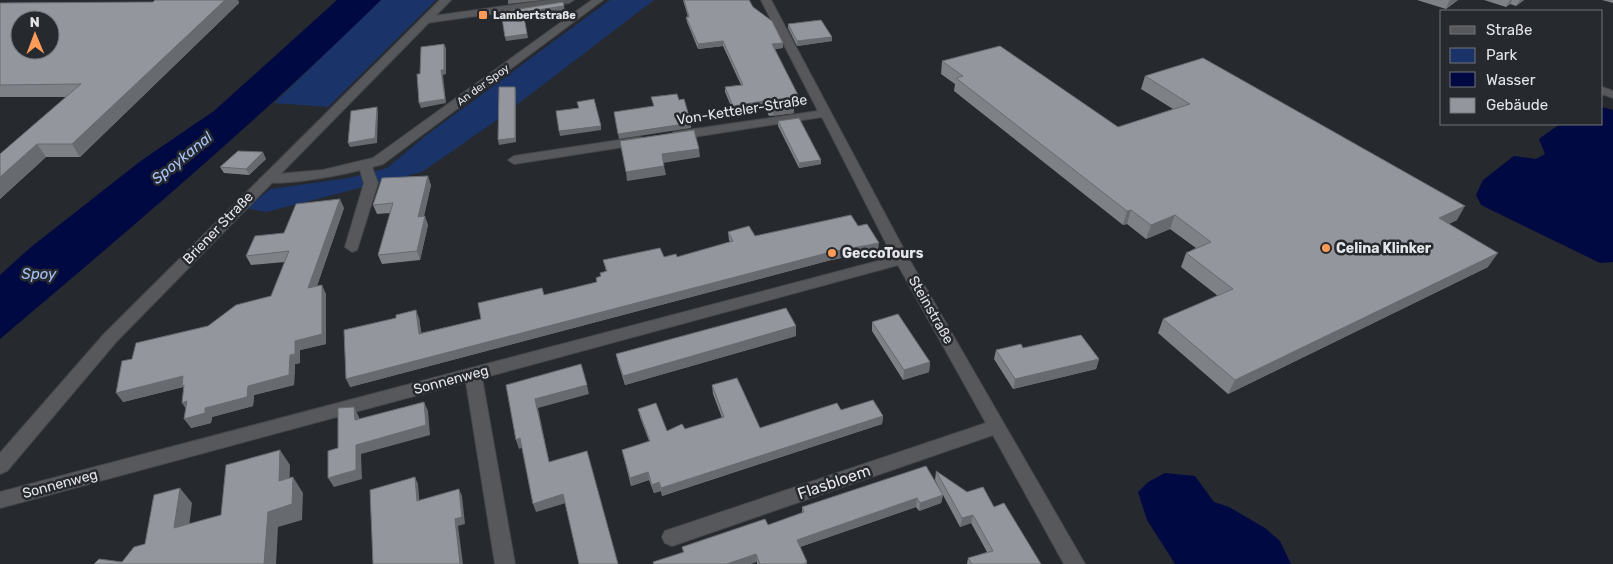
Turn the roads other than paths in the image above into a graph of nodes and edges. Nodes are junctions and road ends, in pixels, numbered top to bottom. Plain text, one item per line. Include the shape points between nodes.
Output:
1 (446, 0) edge
2 (569, 0) edge
3 (598, 0) edge
4 (766, 0) edge
5 (426, 20) junction
6 (827, 113) junction
7 (514, 160) dead end
8 (365, 165) junction
9 (266, 179) junction
10 (352, 247) dead end
11 (902, 259) junction
12 (473, 374) junction
13 (996, 426) junction
14 (0, 466) edge
15 (0, 500) edge
16 (672, 537) dead end
17 (505, 564) edge
18 (1075, 564) edge

1 - 5 street, Briener Straße
2 - 5 street
3 - 8 street, An der Spoy via 378,161
4 - 6 street, Steinstraße
5 - 9 street, Briener Straße
6 - 7 street, Von-Ketteler-Straße
6 - 11 street, Steinstraße
8 - 9 street, An der Spoy via 294,178
8 - 10 street via 371,183
9 - 14 street, Briener Straße via 110,338
11 - 12 street, Sonnenweg
11 - 13 street, Steinstraße
12 - 15 street, Sonnenweg
12 - 17 street
13 - 16 street, Flasbloem
13 - 18 street, Steinstraße

